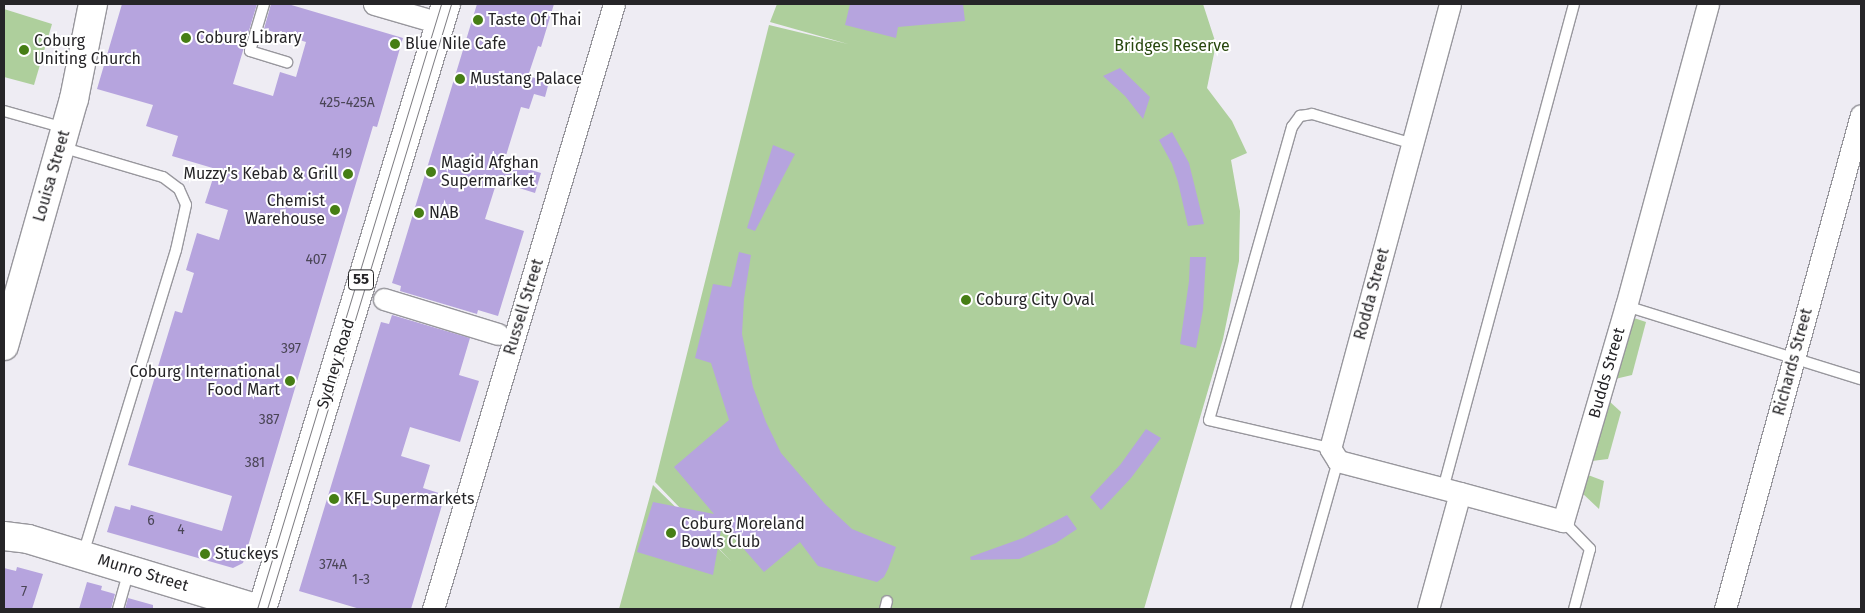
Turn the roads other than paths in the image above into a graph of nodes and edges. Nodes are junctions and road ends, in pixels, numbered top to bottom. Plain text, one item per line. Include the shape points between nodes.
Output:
1 (92, 4) edge
2 (264, 4) edge
3 (374, 4) edge
4 (614, 4) edge
5 (1450, 4) edge
6 (1574, 4) edge
7 (1708, 4) edge
8 (443, 13) edge
9 (288, 62) dead end
10 (4, 111) edge
11 (1861, 115) edge
12 (63, 138) junction
13 (1413, 144) junction
14 (384, 300) dead end
15 (1626, 306) junction
16 (498, 334) dead end
17 (4, 346) edge
18 (1794, 358) junction
19 (1861, 379) edge
20 (1334, 454) junction
21 (1451, 491) junction
22 (1563, 521) junction
23 (12, 534) edge
24 (83, 555) junction
25 (129, 569) junction
26 (118, 609) edge
27 (258, 609) edge
28 (262, 609) edge
29 (433, 609) edge
30 (1296, 609) edge
31 (1428, 609) edge
32 (1574, 609) edge
33 (1725, 609) edge

1 - 12 main road, Louisa Street
2 - 9 lane via 250,50
3 - 8 street
4 - 29 street, Russell Street
5 - 13 street, Rodda Street
6 - 21 lane
7 - 15 street, Budds Street
8 - 28 main road, Sydney Road / 55
10 - 12 lane
11 - 18 street, Richards Street
12 - 17 main road, Louisa Street
12 - 24 lane via 163,178 180,189 186,205 176,250
13 - 20 street, Rodda Street
13 - 20 lane via 1312,114 1300,116 1292,127 1209,420
14 - 16 street
15 - 18 lane
15 - 22 street, Budds Street
18 - 19 lane
18 - 33 street, Richards Street
20 - 21 street
20 - 30 lane
21 - 22 street
21 - 31 street
22 - 32 lane via 1590,549
23 - 24 main road, Munro Street
24 - 25 main road, Munro Street
25 - 26 lane
25 - 27 main road, Munro Street

